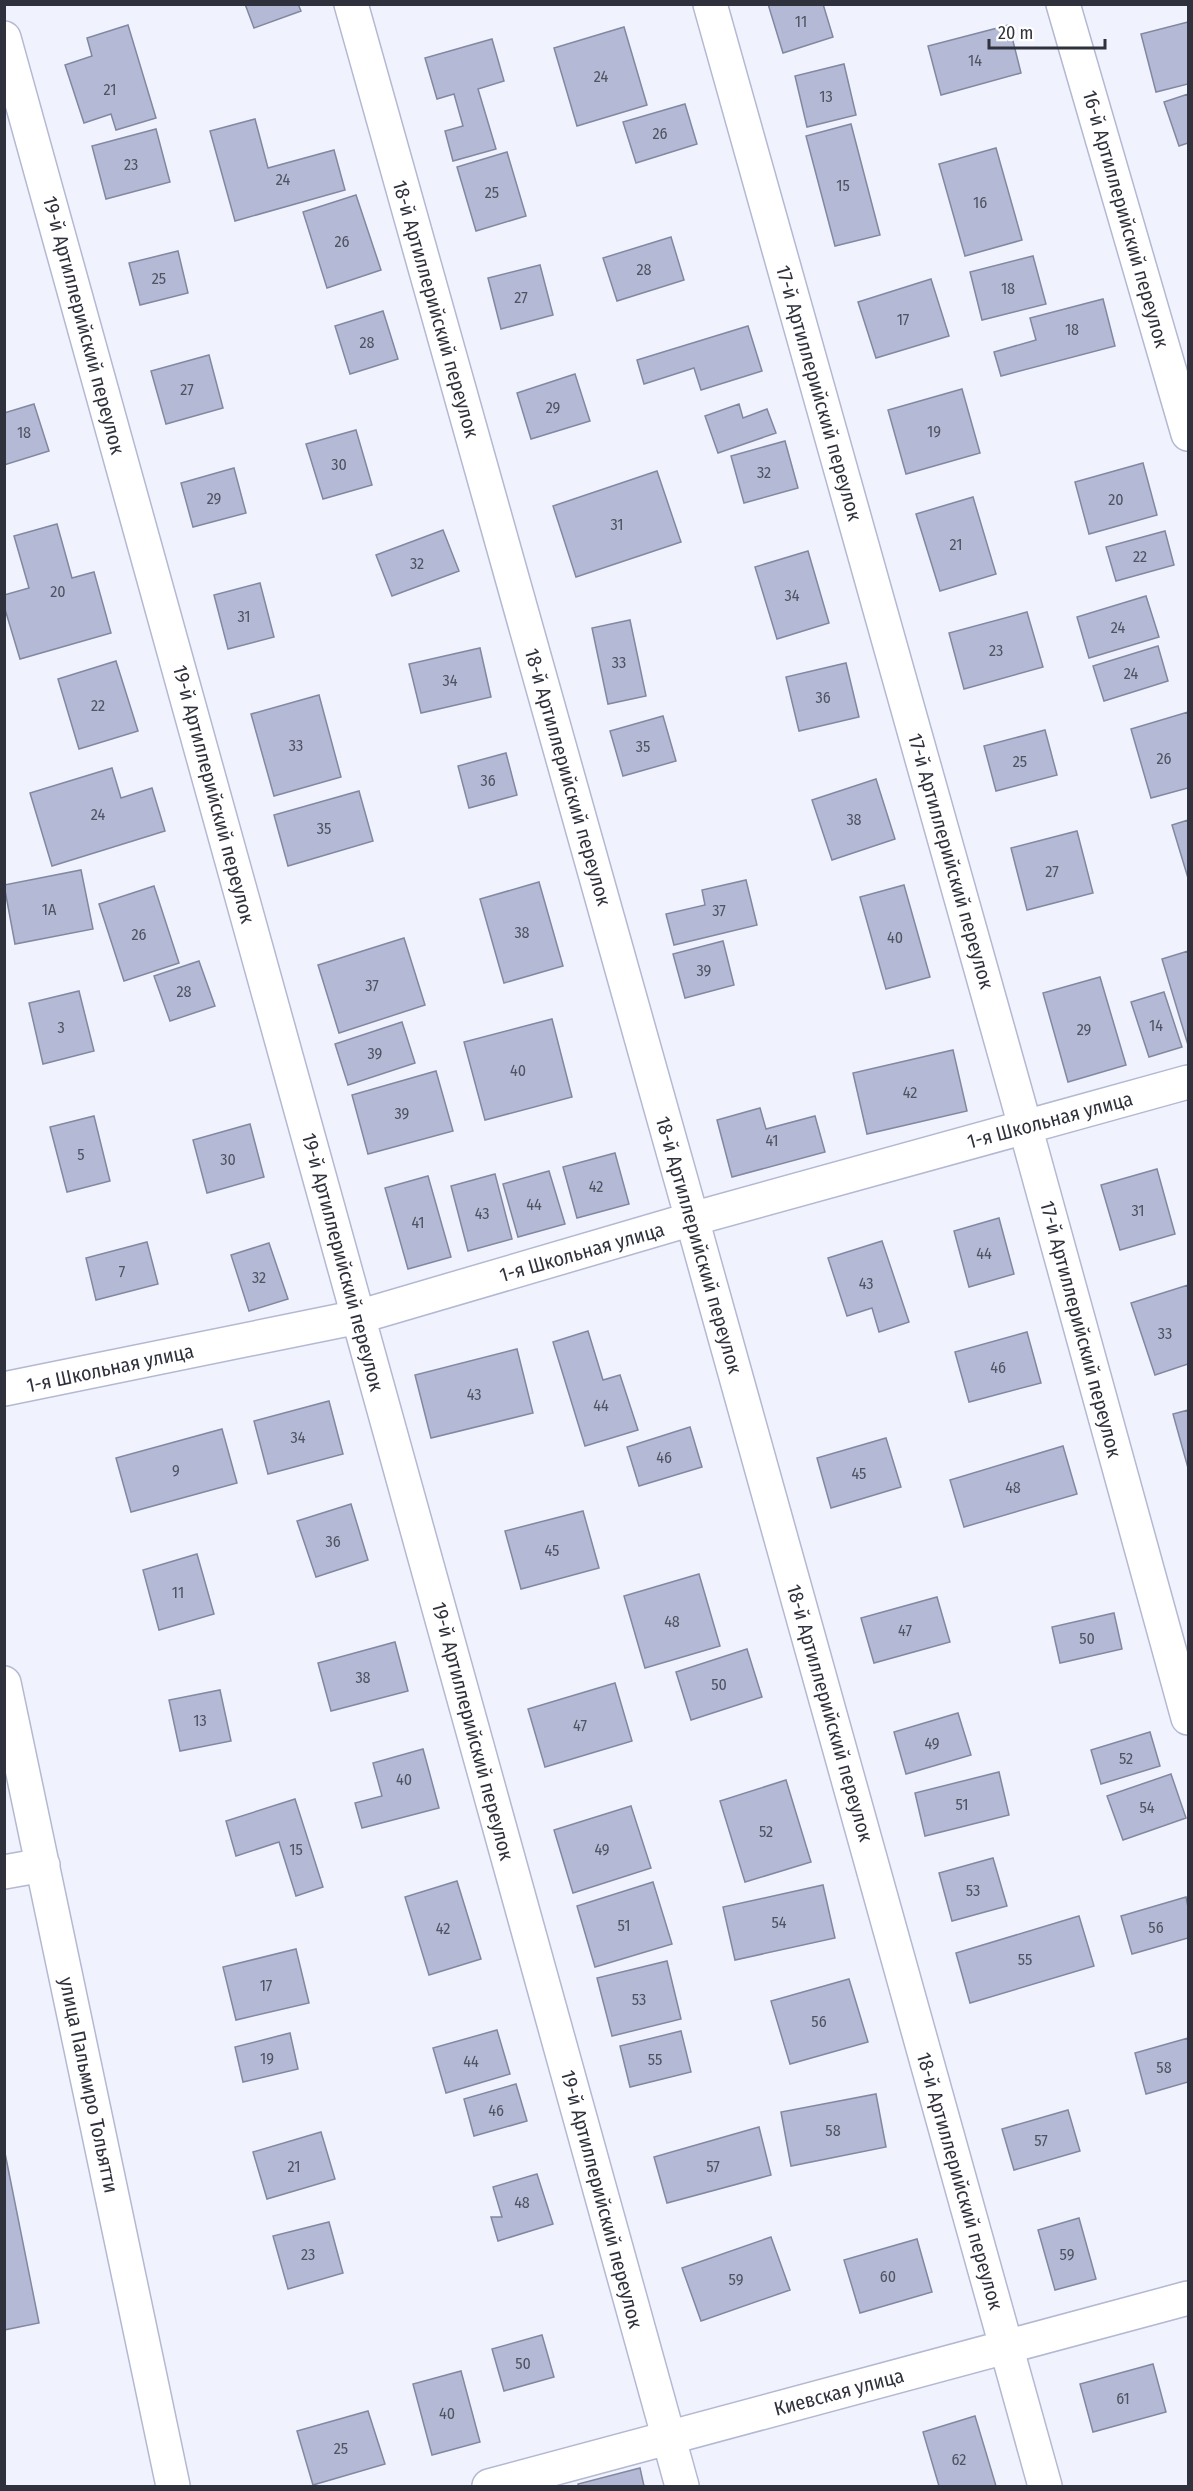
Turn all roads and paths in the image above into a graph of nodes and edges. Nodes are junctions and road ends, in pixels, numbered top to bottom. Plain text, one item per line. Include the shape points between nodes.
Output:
1 (351, 4) edge
2 (710, 4) edge
3 (1063, 4) edge
4 (4, 38) edge
5 (1188, 434) edge
6 (1188, 1082) edge
7 (1025, 1126) junction
8 (692, 1219) junction
9 (358, 1317) junction
10 (4, 1389) edge
11 (4, 1683) edge
12 (1188, 1719) edge
13 (43, 1865) junction
14 (4, 1872) edge
15 (1188, 2298) edge
16 (1006, 2347) junction
17 (668, 2438) junction
18 (174, 2487) edge
19 (489, 2487) edge
20 (681, 2487) edge
21 (1045, 2487) edge

1 - 8 street, 18-й Артиллерийский переулок
2 - 7 street, 17-й Артиллерийский переулок
3 - 5 street, 16-й Артиллерийский переулок
4 - 9 street, 19-й Артиллерийский переулок
6 - 7 street, 1-я Школьная улица
7 - 8 street, 1-я Школьная улица
7 - 12 street, 17-й Артиллерийский переулок
8 - 9 street, 1-я Школьная улица
8 - 16 street, 18-й Артиллерийский переулок
9 - 10 street, 1-я Школьная улица
9 - 17 street, 19-й Артиллерийский переулок
11 - 13 street, улица Пальмиро Тольятти
13 - 14 street
13 - 18 street, улица Пальмиро Тольятти
15 - 16 street, Киевская улица
16 - 17 street, Киевская улица
16 - 21 street, 18-й Артиллерийский переулок
17 - 19 street, Киевская улица
17 - 20 street, 19-й Артиллерийский переулок

